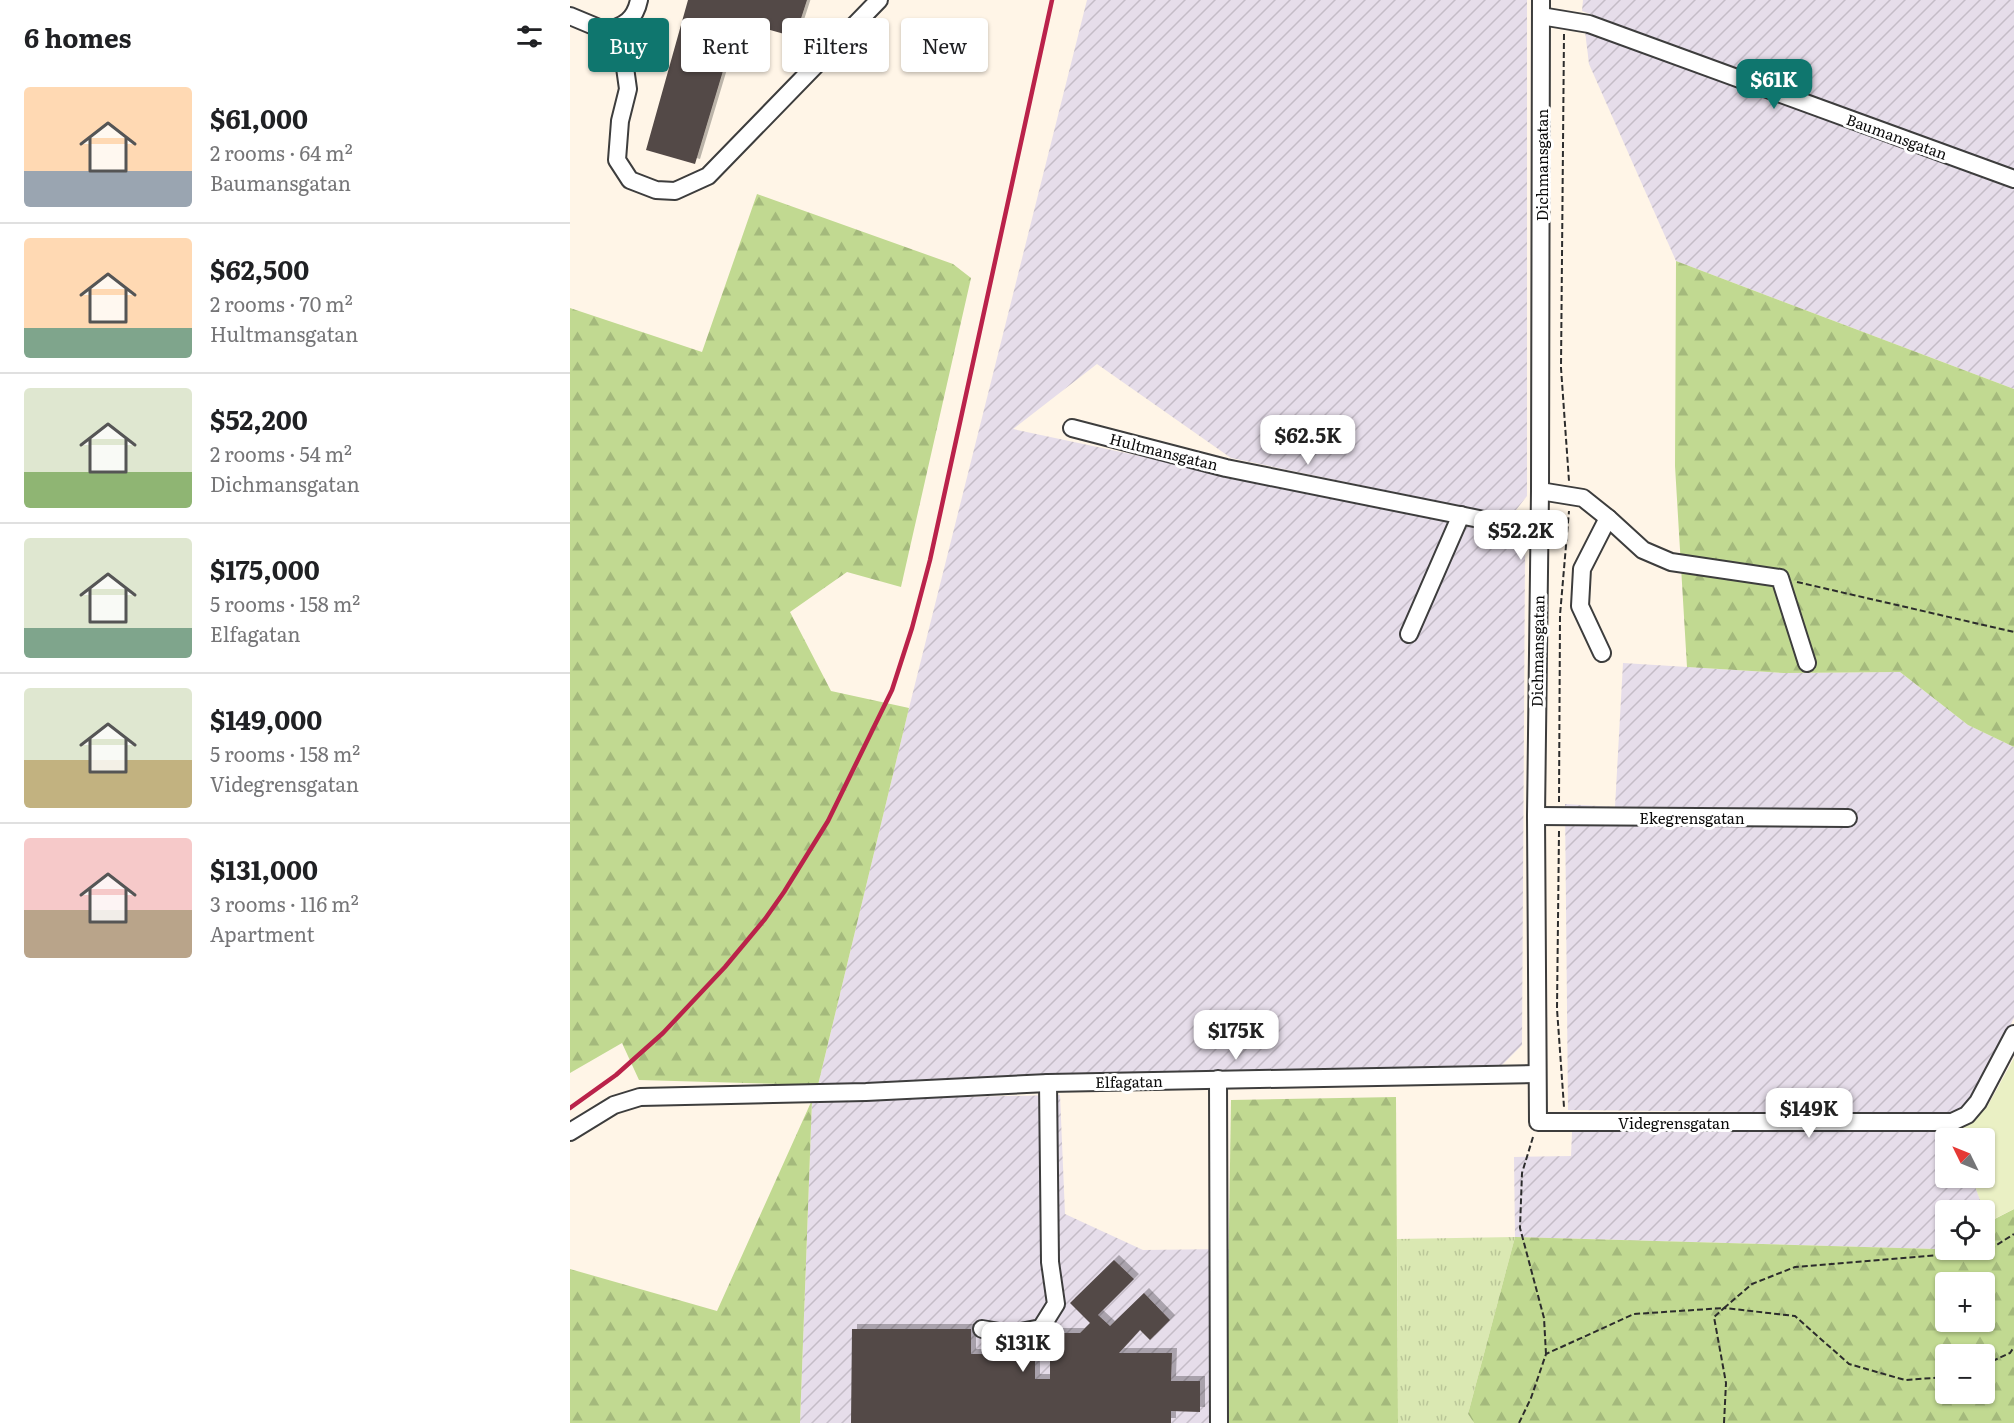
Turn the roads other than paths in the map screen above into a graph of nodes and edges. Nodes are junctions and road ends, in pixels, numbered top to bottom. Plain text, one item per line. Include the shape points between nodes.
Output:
1 (639, 0) edge
2 (879, 0) edge
3 (1541, 8) edge
4 (570, 16) edge
5 (632, 18) edge
6 (588, 24) edge
7 (626, 72) edge
8 (2014, 179) edge
9 (1072, 428) dead end
10 (1540, 491) junction
11 (1461, 515) junction
12 (1608, 518) junction
13 (1539, 529) junction
14 (1409, 634) dead end
15 (1602, 653) dead end
16 (1807, 663) dead end
17 (1536, 816) junction
18 (1848, 818) dead end
19 (2014, 1034) edge
20 (1536, 1074) junction
21 (1218, 1079) junction
22 (1048, 1083) junction
23 (1538, 1122) joint
24 (570, 1132) edge
25 (982, 1329) dead end
26 (1219, 1423) edge

1 - 5 street
2 - 7 street via 708,176 675,191 656,190 630,180 617,160 628,88
3 - 8 street, Baumansgatan via 1564,20 1589,24
3 - 10 street, Dichmansgatan
4 - 6 street
9 - 11 street, Hultmansgatan via 1226,468
10 - 12 street via 1583,498
10 - 13 street, Dichmansgatan
11 - 13 street, Hultmansgatan
11 - 14 street
12 - 15 street via 1582,569 1581,606
12 - 16 street via 1643,550 1671,561 1779,578
13 - 17 street, Dichmansgatan
17 - 18 street, Ekegrensgatan
17 - 20 street, Dichmansgatan
19 - 23 street, Videgrensgatan via 1978,1102 1967,1115 1952,1122
20 - 21 street, Elfagatan
20 - 23 street, Dichmansgatan
21 - 22 street, Elfagatan
21 - 26 street
22 - 24 street, Elfagatan via 866,1092 640,1096 614,1105
22 - 25 street via 1050,1262 1056,1304 1041,1328 1011,1334

